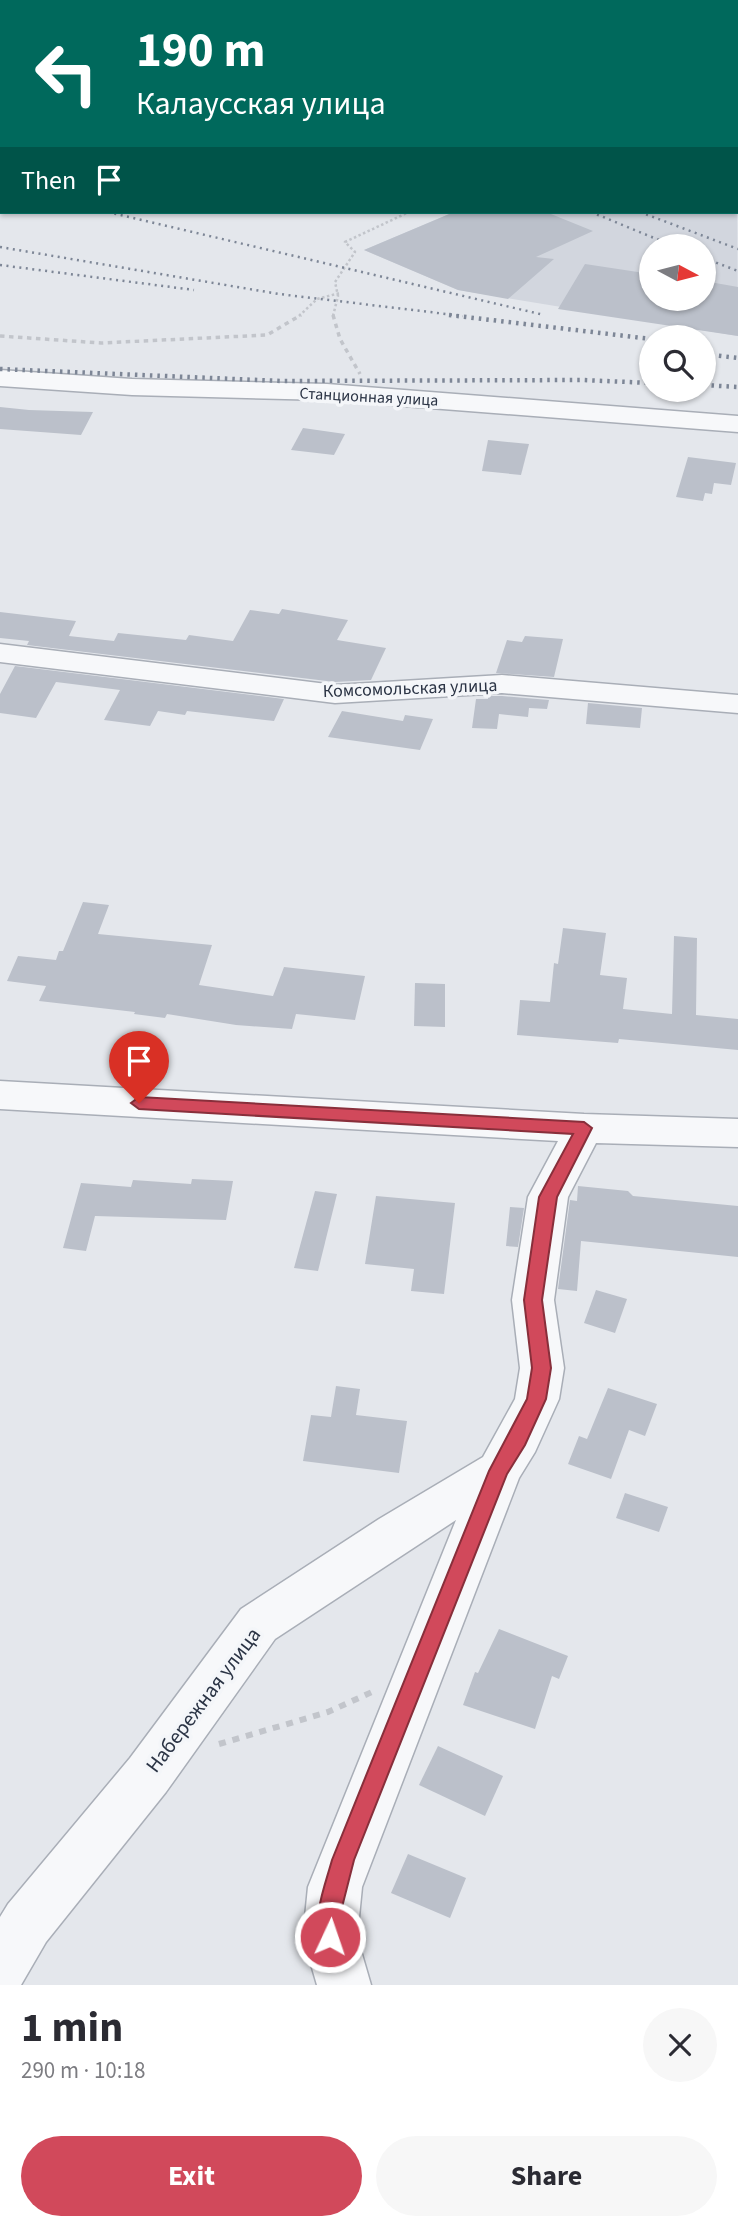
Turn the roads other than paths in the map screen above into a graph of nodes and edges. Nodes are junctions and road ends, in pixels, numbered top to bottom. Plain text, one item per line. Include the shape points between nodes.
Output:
1 (0, 378) edge
2 (738, 424) edge
3 (0, 653) edge
4 (738, 704) edge
5 (0, 1095) edge
6 (584, 1128) junction
7 (738, 1133) edge
8 (499, 1471) junction
9 (0, 1969) edge
10 (344, 1985) edge

1 - 2 street, Станционная улица via 361,395
3 - 4 street, Комсомольская улица via 335,694 502,684
5 - 6 street
6 - 7 street
6 - 8 street via 548,1197 533,1300 542,1368 537,1399
8 - 9 street, Набережная улица via 258,1624 148,1775 27,1923
8 - 10 street via 335,1887 330,1937

